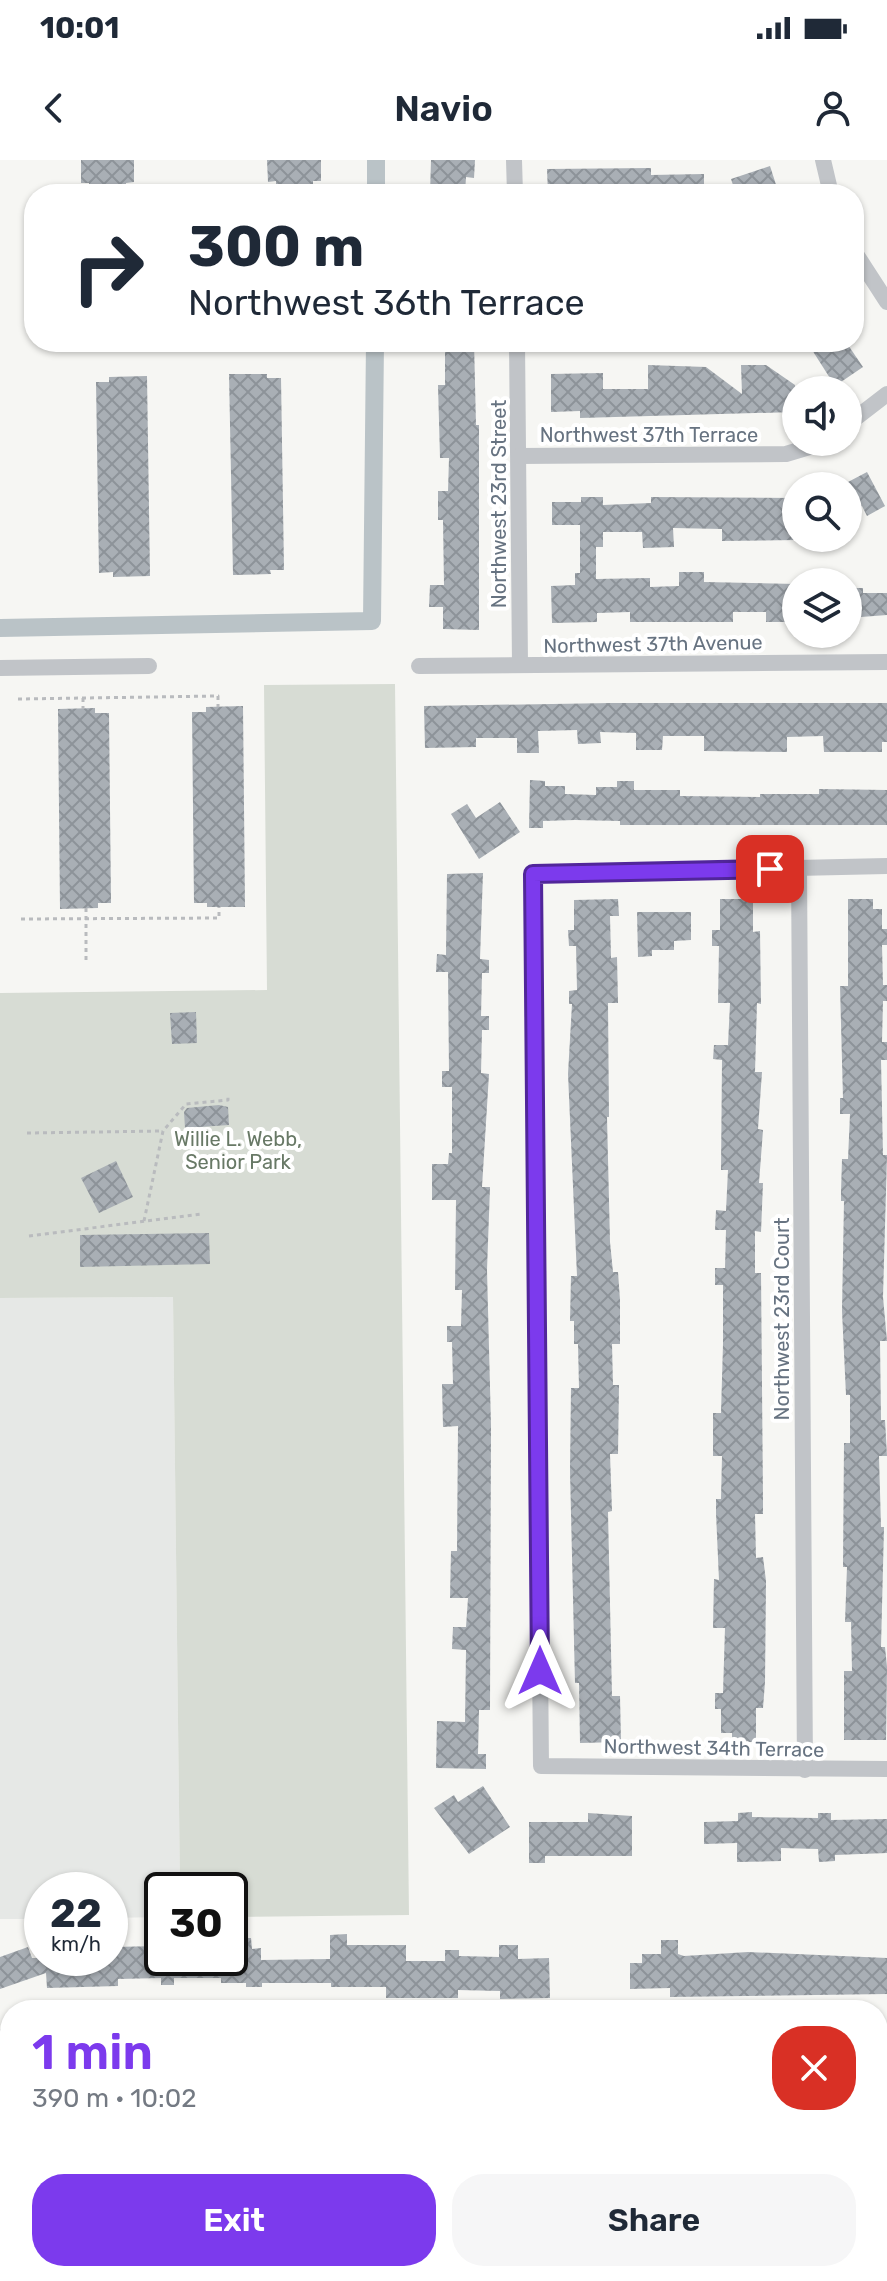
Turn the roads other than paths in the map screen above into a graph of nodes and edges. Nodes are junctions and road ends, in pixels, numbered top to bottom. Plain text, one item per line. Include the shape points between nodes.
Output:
1 (514, 160) edge
2 (823, 160) edge
3 (515, 184) edge
4 (829, 184) edge
5 (864, 266) edge
6 (887, 302) edge
7 (517, 352) edge
8 (887, 394) edge
9 (862, 413) edge
10 (782, 454) edge
11 (519, 456) junction
12 (887, 662) edge
13 (520, 665) junction
14 (149, 666) dead end
15 (419, 666) dead end
16 (0, 668) edge
17 (887, 866) edge
18 (799, 868) junction
19 (887, 1769) edge
20 (805, 1770) junction

1 - 3 street
2 - 4 street
5 - 6 street
7 - 11 street, Northwest 23rd Street
8 - 9 street
10 - 11 street, Northwest 37th Terrace
11 - 13 street, Northwest 23rd Street
12 - 13 street, Northwest 37th Avenue
13 - 15 street, Northwest 37th Avenue
14 - 16 street
17 - 18 street
18 - 20 street, Northwest 23rd Court
18 - 20 street, Northwest 34th Terrace via 533,874 541,1766
19 - 20 street, Northwest 34th Terrace

